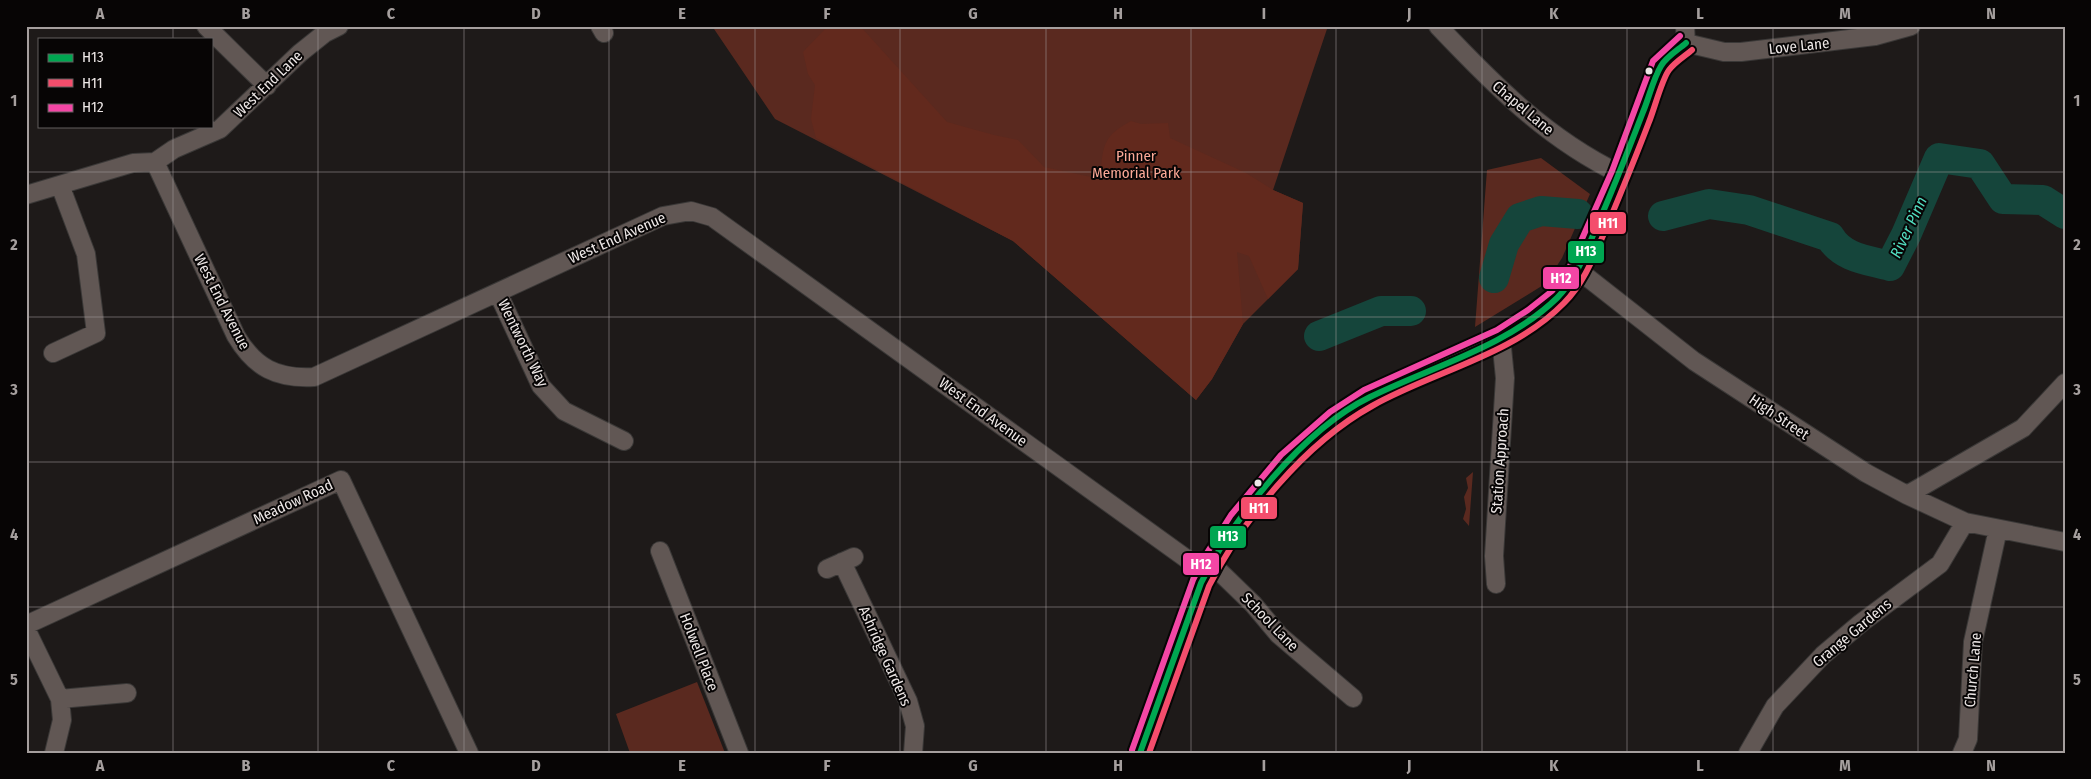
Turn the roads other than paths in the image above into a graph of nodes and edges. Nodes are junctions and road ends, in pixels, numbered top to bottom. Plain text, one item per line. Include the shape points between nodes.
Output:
1 (206, 26) edge
2 (339, 26) edge
3 (1438, 26) edge
4 (1911, 26) edge
5 (1685, 35) edge
6 (268, 86) junction
7 (154, 162) junction
8 (1620, 174) junction
9 (60, 185) junction
10 (26, 195) edge
11 (1578, 270) junction
12 (498, 293) junction
13 (1501, 338) junction
14 (53, 353) dead end
15 (2065, 383) edge
16 (624, 441) dead end
17 (1907, 495) junction
18 (1965, 522) junction
19 (1998, 529) junction
20 (2065, 542) edge
21 (660, 551) dead end
22 (841, 562) dead end
23 (1209, 567) junction
24 (1496, 584) dead end
25 (26, 625) edge
26 (26, 629) edge
27 (126, 693) dead end
28 (1352, 698) dead end
29 (60, 699) junction
30 (54, 753) edge
31 (469, 753) edge
32 (739, 753) edge
33 (913, 753) edge
34 (1140, 753) edge
35 (1748, 753) edge
36 (1962, 753) edge

1 - 6 street
2 - 6 street, West End Lane via 300,53
3 - 8 street, Chapel Lane via 1495,86 1561,141
4 - 5 street, Love Lane via 1875,36 1741,52 1724,52
5 - 8 street via 1661,66
6 - 7 street, West End Lane via 220,129 174,149
7 - 9 street, West End Lane via 133,163
7 - 12 street, West End Avenue via 236,336 246,353 270,371 293,378 314,378
8 - 11 street
9 - 10 street, West End Lane
9 - 14 street via 86,254 96,333
11 - 13 street via 1558,297
11 - 17 street, High Street via 1694,361 1818,443
12 - 16 street, Wentworth Way via 541,386 564,411
12 - 23 street, West End Avenue via 662,216 691,211 712,218 1191,562
13 - 23 street via 1368,398 1335,418 1288,461 1238,521
13 - 24 street, Station Approach via 1505,378 1494,556
15 - 17 street via 2023,428
17 - 18 street, High Street
18 - 19 street, High Street
18 - 35 street, Grange Gardens via 1940,564 1823,655 1775,706
19 - 20 street, High Street
19 - 36 street, Church Lane via 1973,642 1968,739
21 - 32 street, Holwell Place
22 - 33 street, Ashridge Gardens via 908,701 915,726
23 - 28 street, School Lane via 1220,572 1279,635
23 - 34 street
25 - 31 street, Meadow Road via 341,480
26 - 29 street
27 - 29 street
29 - 30 street via 62,720

